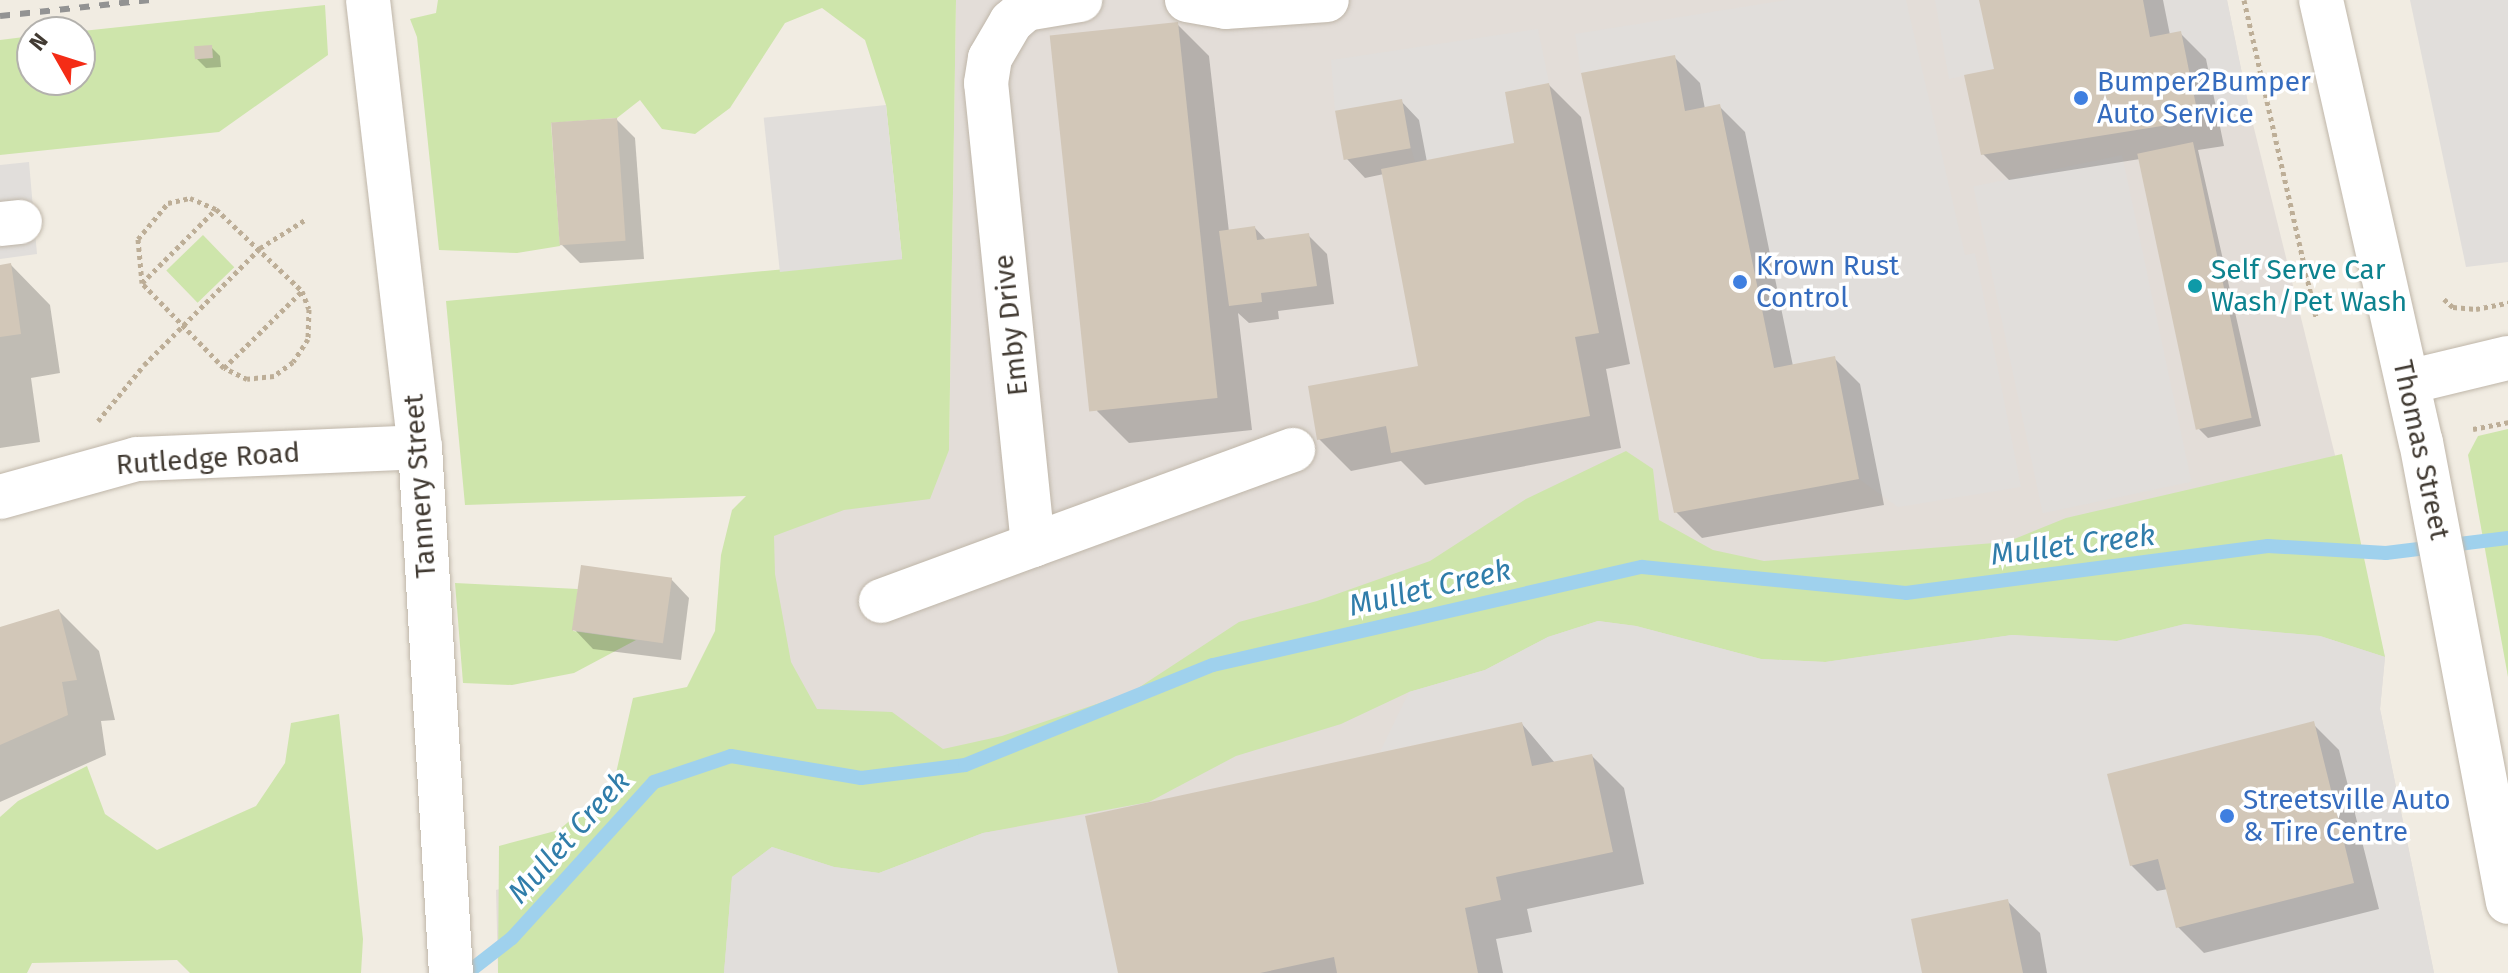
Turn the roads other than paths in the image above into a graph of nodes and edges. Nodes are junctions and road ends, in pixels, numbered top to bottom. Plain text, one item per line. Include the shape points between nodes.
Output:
1 (368, 0) edge
2 (1080, 0) edge
3 (1187, 0) edge
4 (1327, 0) edge
5 (2321, 0) edge
6 (2508, 358) edge
7 (2408, 382) junction
8 (420, 447) junction
9 (1293, 450) dead end
10 (0, 497) edge
11 (1033, 545) junction
12 (881, 601) dead end
13 (2508, 902) edge
14 (451, 973) edge

1 - 8 street, Tannery Street
2 - 11 street, Emby Drive via 1026,9 1011,22 990,58 986,83
3 - 4 street via 1225,7
5 - 7 street, Thomas Street
6 - 7 street
7 - 13 street, Thomas Street
8 - 10 street, Rutledge Road via 137,459
8 - 14 street, Tannery Street
9 - 11 street
11 - 12 street

